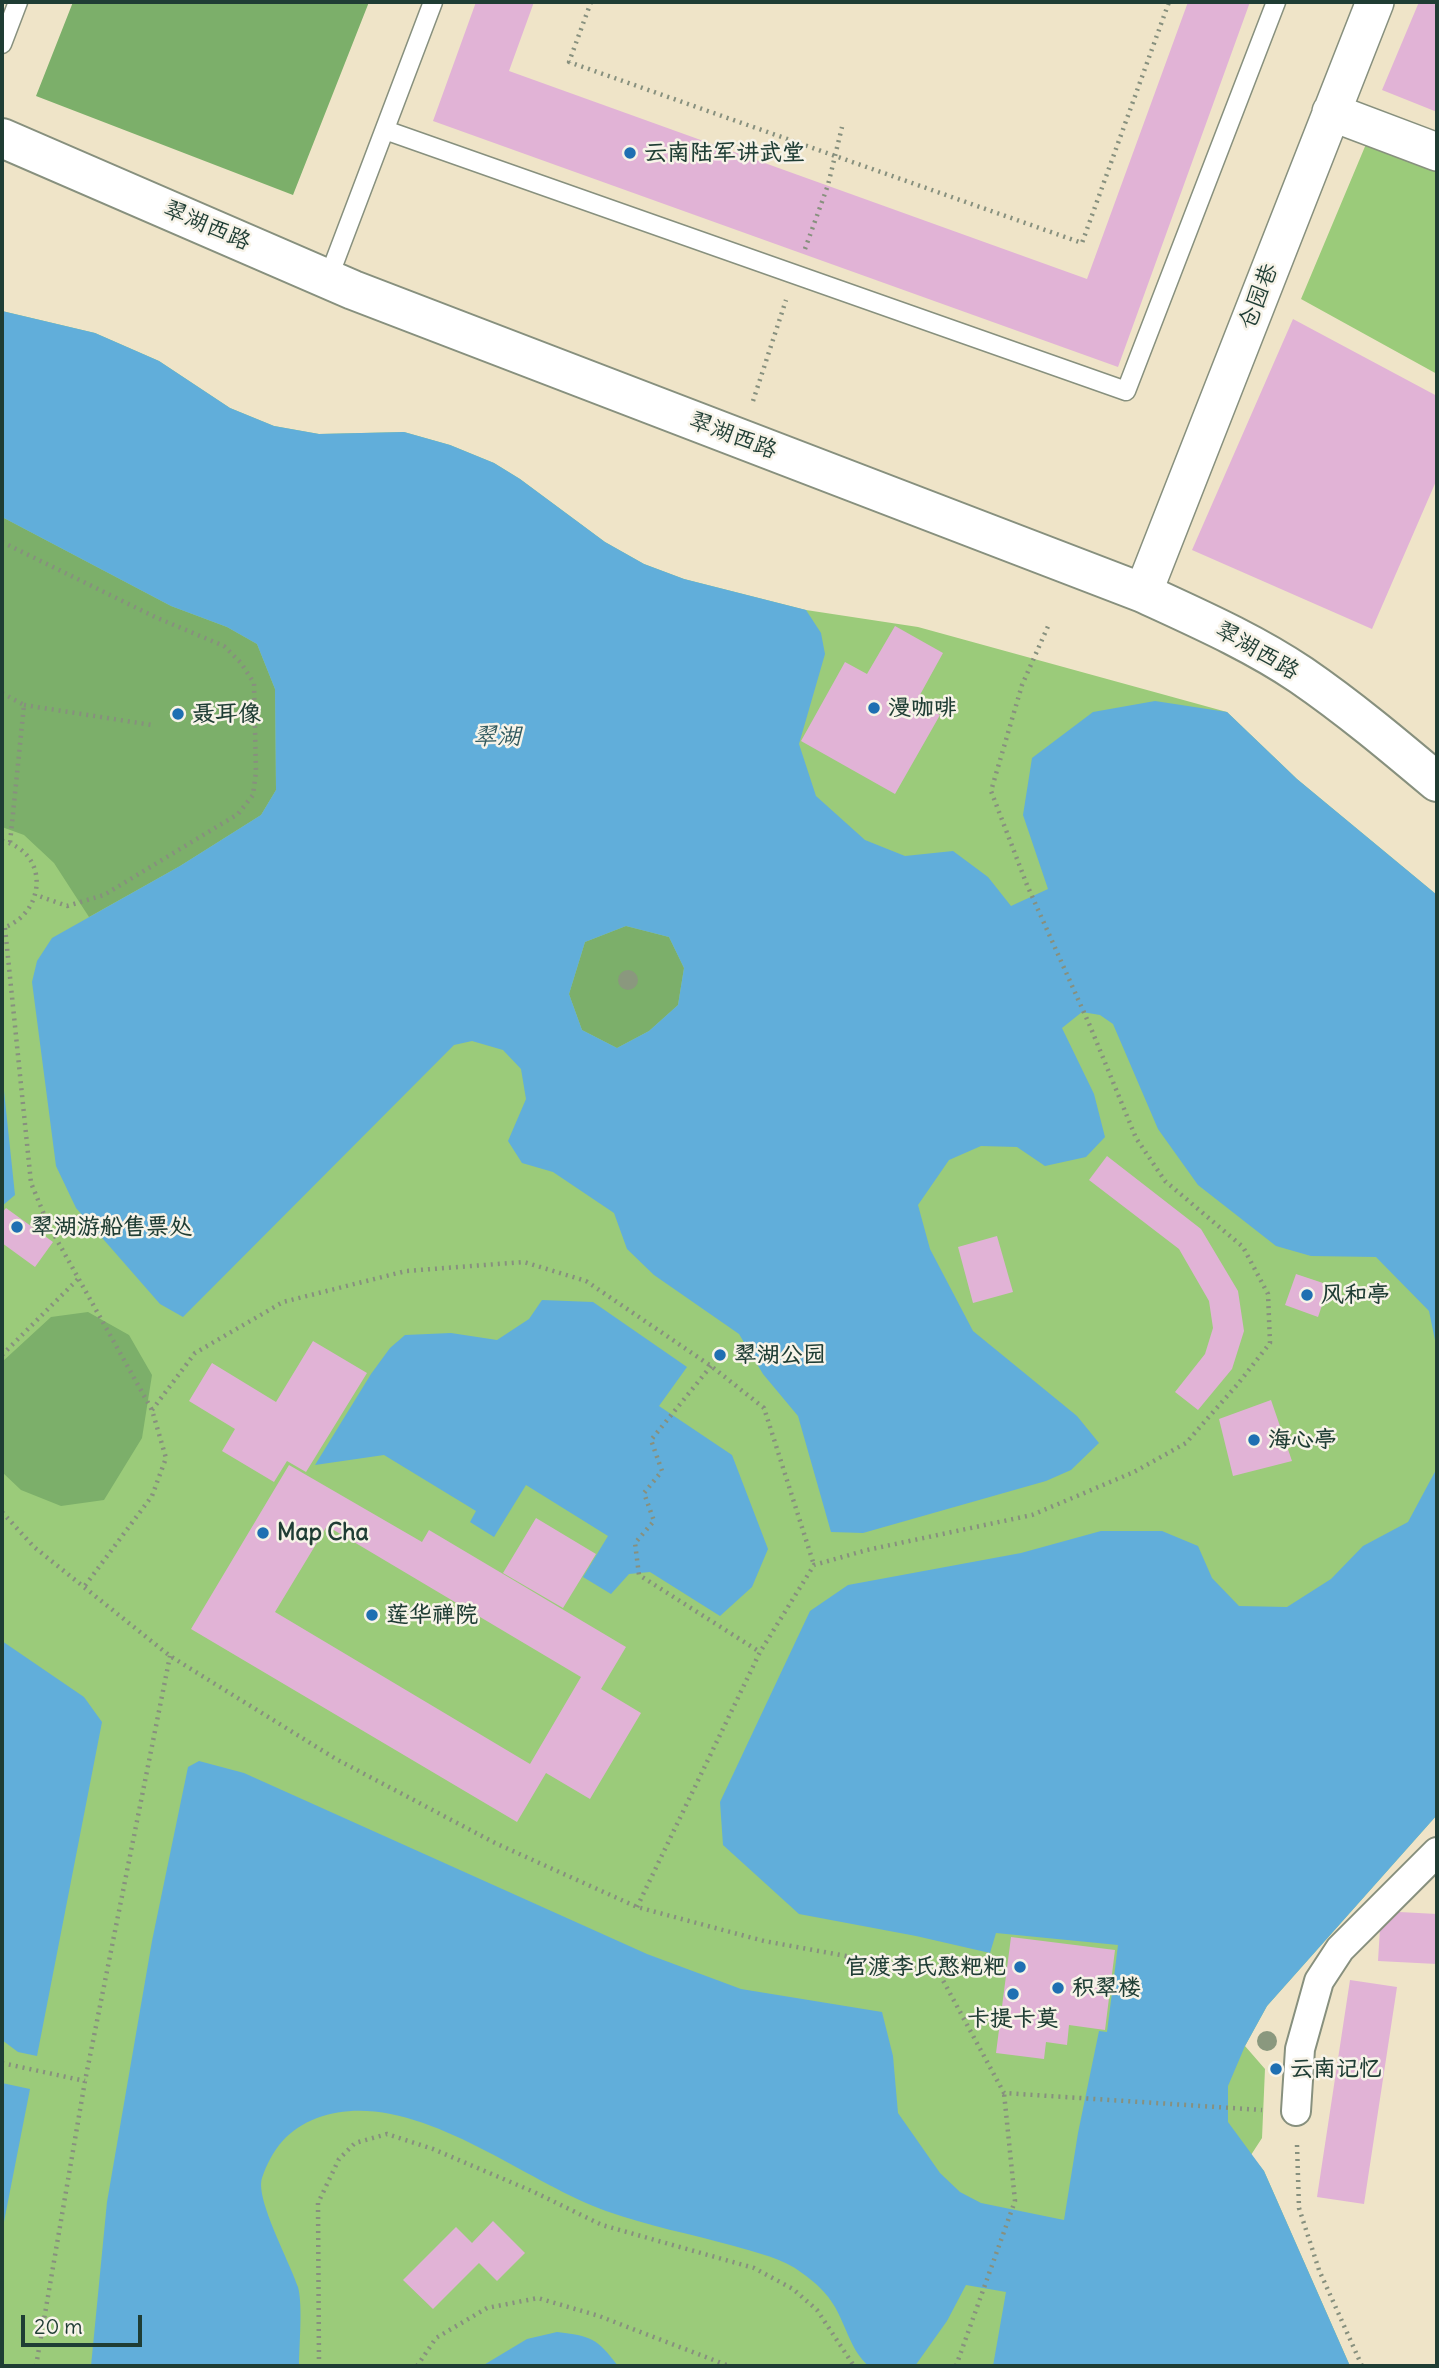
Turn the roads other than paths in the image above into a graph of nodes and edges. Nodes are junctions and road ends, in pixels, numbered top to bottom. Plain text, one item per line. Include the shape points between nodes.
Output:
1 (433, 2) edge
2 (1276, 2) edge
3 (1375, 2) edge
4 (11, 11) edge
5 (2, 44) edge
6 (1331, 112) junction
7 (385, 130) junction
8 (2, 138) edge
9 (1437, 152) edge
10 (328, 279) junction
11 (1143, 593) junction
12 (1436, 777) edge
13 (1437, 1853) edge
14 (1296, 2111) road end

1 - 7 lane
2 - 7 lane via 1126,391
3 - 6 street, 仓园巷
4 - 5 lane
6 - 9 street
6 - 11 street, 仓园巷
7 - 10 lane
8 - 10 street, 翠湖西路
10 - 11 street, 翠湖西路
11 - 12 street, 翠湖西路 via 1228,632 1300,674
13 - 14 street via 1340,1949 1319,1981 1300,2049

